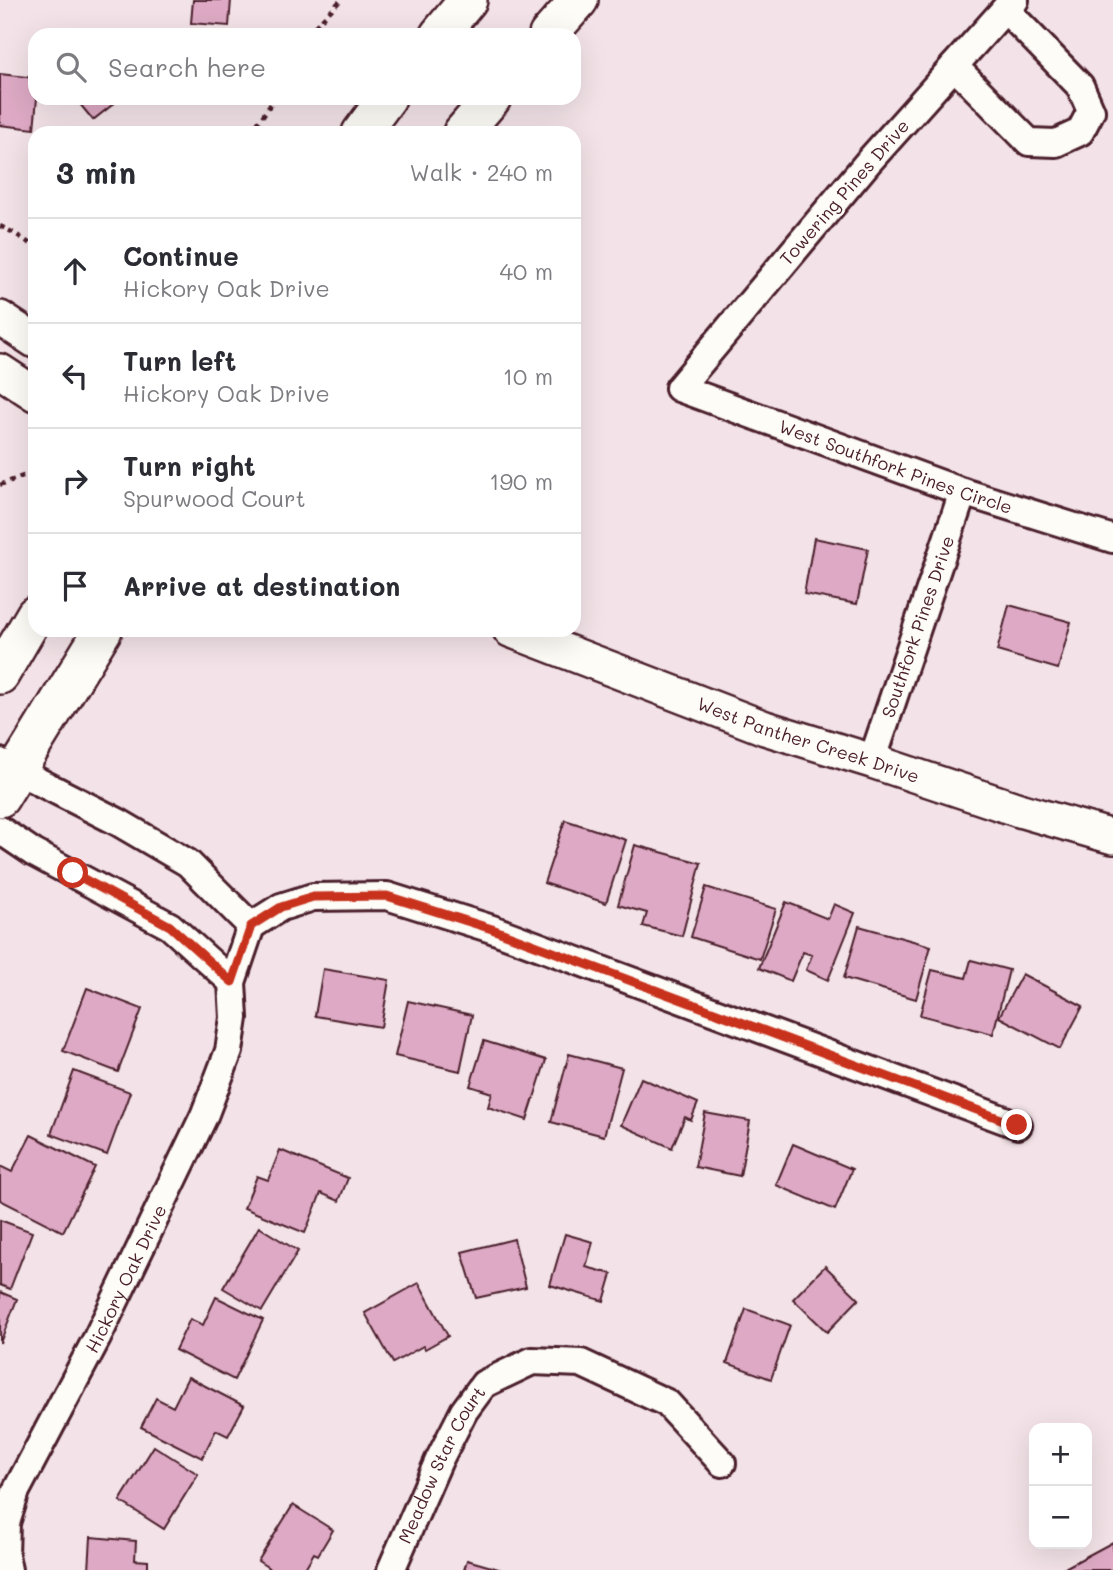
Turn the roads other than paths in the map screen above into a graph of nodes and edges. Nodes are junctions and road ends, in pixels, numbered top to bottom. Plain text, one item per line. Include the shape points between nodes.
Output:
1 (468, 0) edge
2 (579, 0) edge
3 (1010, 4) edge
4 (445, 28) edge
5 (554, 28) edge
6 (954, 66) junction
7 (382, 105) edge
8 (486, 105) edge
9 (366, 126) edge
10 (467, 126) edge
11 (0, 318) edge
12 (28, 336) edge
13 (0, 371) edge
14 (678, 388) joint
15 (28, 389) edge
16 (963, 492) junction
17 (1113, 539) edge
18 (28, 627) edge
19 (98, 637) edge
20 (528, 637) edge
21 (0, 675) edge
22 (872, 761) junction
23 (5, 777) edge
24 (0, 830) edge
25 (1113, 837) edge
26 (251, 926) junction
27 (232, 982) junction
28 (1017, 1125) dead end
29 (722, 1463) dead end
30 (8, 1570) edge
31 (391, 1570) edge

1 - 4 main road
2 - 5 main road
3 - 6 street, Towering Pines Drive
3 - 6 street via 1080,86 1090,111 1080,132 1056,143 1029,142
6 - 14 street, Towering Pines Drive
7 - 9 main road
8 - 10 main road
11 - 12 street
13 - 15 street
14 - 16 street, West Southfork Pines Circle
16 - 17 street, West Southfork Pines Circle
16 - 22 street, Southfork Pines Drive
18 - 21 main road
19 - 23 main road
20 - 22 street, West Panther Creek Drive via 765,728
22 - 25 street, West Panther Creek Drive
23 - 26 street via 118,822 188,863
24 - 27 street via 170,926
26 - 27 street, Hickory Oak Drive
26 - 28 street via 281,907 313,897 387,896 492,929
27 - 30 street, Hickory Oak Drive via 234,1018 229,1051 204,1116 97,1338 16,1491 6,1523
29 - 31 street, Meadow Star Court via 667,1403 582,1363 532,1361 484,1384 464,1411

